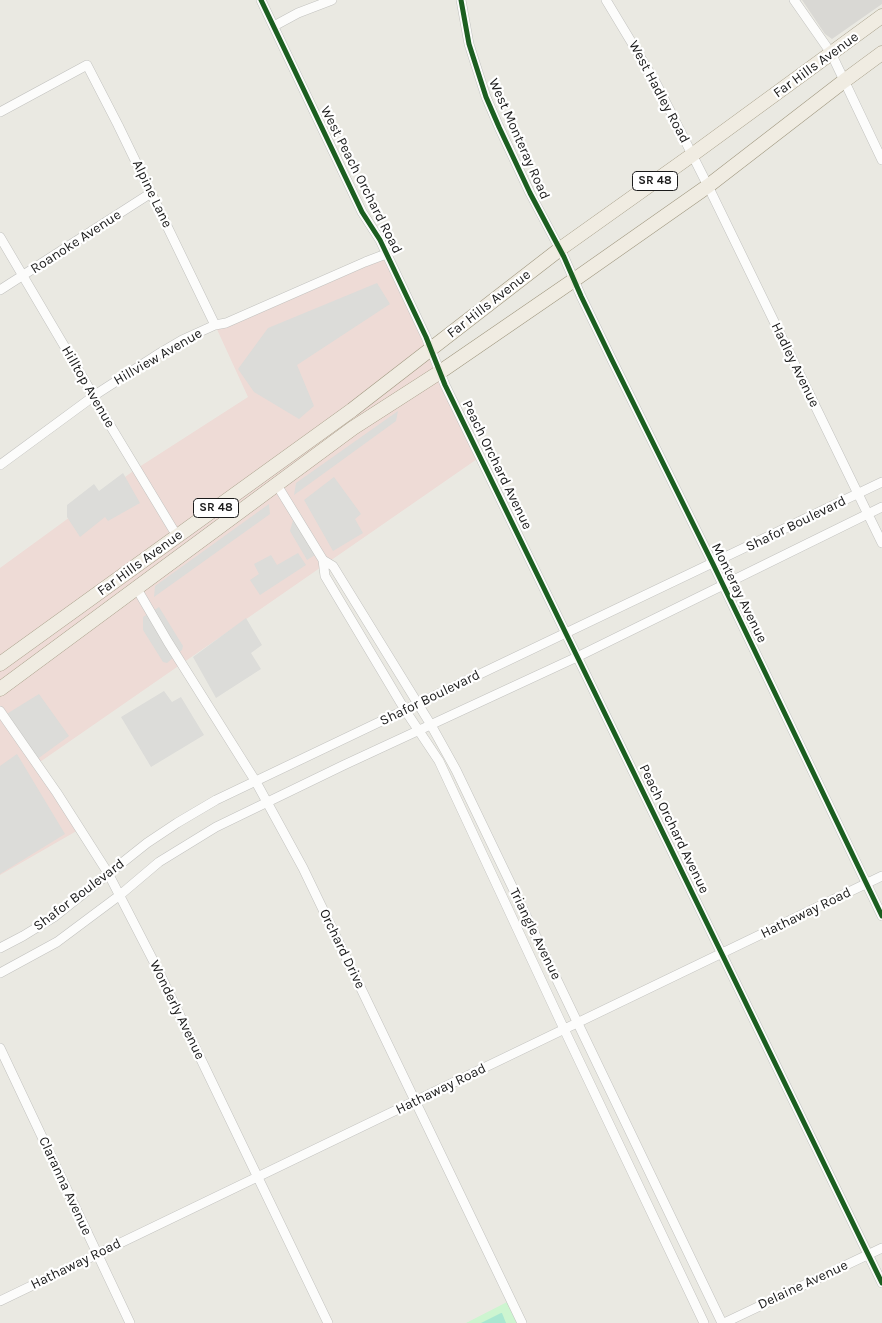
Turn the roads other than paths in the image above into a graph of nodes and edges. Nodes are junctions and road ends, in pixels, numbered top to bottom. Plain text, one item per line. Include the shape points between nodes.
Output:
1 (261, 0) edge
2 (332, 0) edge
3 (461, 0) edge
4 (606, 0) edge
5 (794, 0) edge
6 (882, 16) edge
7 (274, 26) junction
8 (831, 53) junction
9 (882, 53) edge
10 (844, 80) junction
11 (0, 112) edge
12 (692, 155) junction
13 (882, 160) edge
14 (708, 186) junction
15 (151, 193) junction
16 (0, 237) edge
17 (560, 249) junction
18 (386, 254) junction
19 (23, 276) junction
20 (574, 280) junction
21 (0, 290) edge
22 (215, 325) junction
23 (430, 350) junction
24 (442, 378) junction
25 (93, 397) junction
26 (0, 465) edge
27 (882, 482) edge
28 (277, 485) junction
29 (858, 494) junction
30 (882, 507) edge
31 (868, 514) junction
32 (177, 536) junction
33 (882, 543) edge
34 (322, 560) junction
35 (713, 564) junction
36 (723, 585) junction
37 (137, 589) junction
38 (566, 633) junction
39 (577, 657) junction
40 (0, 664) edge
41 (0, 689) edge
42 (417, 704) junction
43 (405, 710) junction
44 (0, 711) edge
45 (431, 725) junction
46 (419, 730) junction
47 (256, 782) junction
48 (267, 802) junction
49 (503, 869) junction
50 (108, 873) junction
51 (492, 874) junction
52 (882, 876) edge
53 (866, 884) junction
54 (120, 895) junction
55 (882, 916) edge
56 (0, 948) edge
57 (722, 953) junction
58 (0, 972) edge
59 (577, 1022) junction
60 (564, 1029) junction
61 (0, 1048) edge
62 (415, 1101) junction
63 (257, 1177) junction
64 (882, 1248) edge
65 (97, 1254) junction
66 (868, 1255) junction
67 (882, 1283) edge
68 (0, 1301) edge
69 (130, 1323) edge
70 (328, 1323) edge
71 (522, 1323) edge
72 (704, 1323) edge
73 (723, 1323) edge

1 - 7 street, West Peach Orchard Road
2 - 7 street
3 - 17 street, West Monteray Road via 469,44 486,97 526,185
4 - 12 street, West Hadley Road via 656,83
5 - 8 street
6 - 8 main road, Far Hills Avenue / SR 48
7 - 18 street, West Peach Orchard Road via 362,212
8 - 10 street
8 - 12 main road, Far Hills Avenue / SR 48
9 - 10 main road, Far Hills Avenue / SR 48
10 - 13 street
10 - 14 main road, Far Hills Avenue / SR 48
11 - 15 street, Alpine Lane via 87,65
12 - 14 street, West Hadley Road
12 - 17 main road, Far Hills Avenue / SR 48
14 - 20 main road, Far Hills Avenue / SR 48
14 - 29 street, Hadley Avenue
15 - 19 street, Roanoke Avenue
15 - 22 street, Alpine Lane
16 - 19 street, Hilltop Avenue
17 - 20 street, West Monteray Road
17 - 23 main road, Far Hills Avenue / SR 48
18 - 22 street, Hillview Avenue
18 - 23 street, West Peach Orchard Road
19 - 21 street, Roanoke Avenue
19 - 25 street, Hilltop Avenue
20 - 24 main road, Far Hills Avenue / SR 48
20 - 35 street, Monteray Avenue
22 - 25 street, Hillview Avenue via 182,340
23 - 24 street, West Peach Orchard Road
23 - 32 main road, Far Hills Avenue / SR 48
24 - 28 main road, Far Hills Avenue / SR 48 via 404,394
24 - 38 street, Peach Orchard Avenue
25 - 26 street, Hillview Avenue
25 - 32 street, Hilltop Avenue
27 - 29 street, Shafor Boulevard
28 - 34 street, Triangle Avenue
28 - 37 main road, Far Hills Avenue / SR 48
29 - 31 street, Hadley Avenue
29 - 35 street, Shafor Boulevard
30 - 31 street, Shafor Boulevard
31 - 33 street, Hadley Avenue
31 - 36 street, Shafor Boulevard
32 - 40 main road, Far Hills Avenue / SR 48
34 - 42 street, Triangle Avenue via 333,566
34 - 43 street, Triangle Avenue via 325,576
35 - 36 street, Monteray Avenue
35 - 38 street, Shafor Boulevard
36 - 39 street, Shafor Boulevard
36 - 53 street, Monteray Avenue
37 - 41 main road, Far Hills Avenue / SR 48
37 - 47 street, Orchard Drive
38 - 39 street, Peach Orchard Avenue
38 - 42 street, Shafor Boulevard
39 - 45 street, Shafor Boulevard
39 - 57 street, Peach Orchard Avenue
42 - 43 street, Shafor Boulevard
42 - 45 street, Triangle Avenue
43 - 46 street, Triangle Avenue
43 - 47 street, Shafor Boulevard
44 - 50 street, Wonderly Avenue
45 - 46 street, Shafor Boulevard
45 - 49 street, Triangle Avenue
46 - 48 street, Shafor Boulevard
46 - 51 street, Triangle Avenue via 439,761
47 - 48 street, Orchard Drive
47 - 50 street, Shafor Boulevard via 177,823
48 - 54 street, Shafor Boulevard via 185,845
48 - 62 street, Orchard Drive via 303,868
49 - 51 street
49 - 59 street, Triangle Avenue
50 - 54 street, Wonderly Avenue
50 - 56 street, Shafor Boulevard via 54,916
51 - 60 street, Triangle Avenue
52 - 53 street, Hathaway Road
53 - 55 street, Monteray Avenue
53 - 57 street, Hathaway Road
54 - 58 street, Shafor Boulevard via 56,942
54 - 63 street, Wonderly Avenue
57 - 59 street, Hathaway Road
57 - 66 street, Peach Orchard Avenue
59 - 60 street, Hathaway Road
59 - 73 street, Triangle Avenue
60 - 62 street, Hathaway Road
60 - 72 street, Triangle Avenue
61 - 65 street, Claranna Avenue
62 - 63 street, Hathaway Road
62 - 71 street, Orchard Drive
63 - 65 street, Hathaway Road
63 - 70 street, Wonderly Avenue
64 - 66 street, Delaine Avenue
65 - 68 street, Hathaway Road
65 - 69 street, Claranna Avenue
66 - 67 street, Peach Orchard Avenue
66 - 73 street, Delaine Avenue

